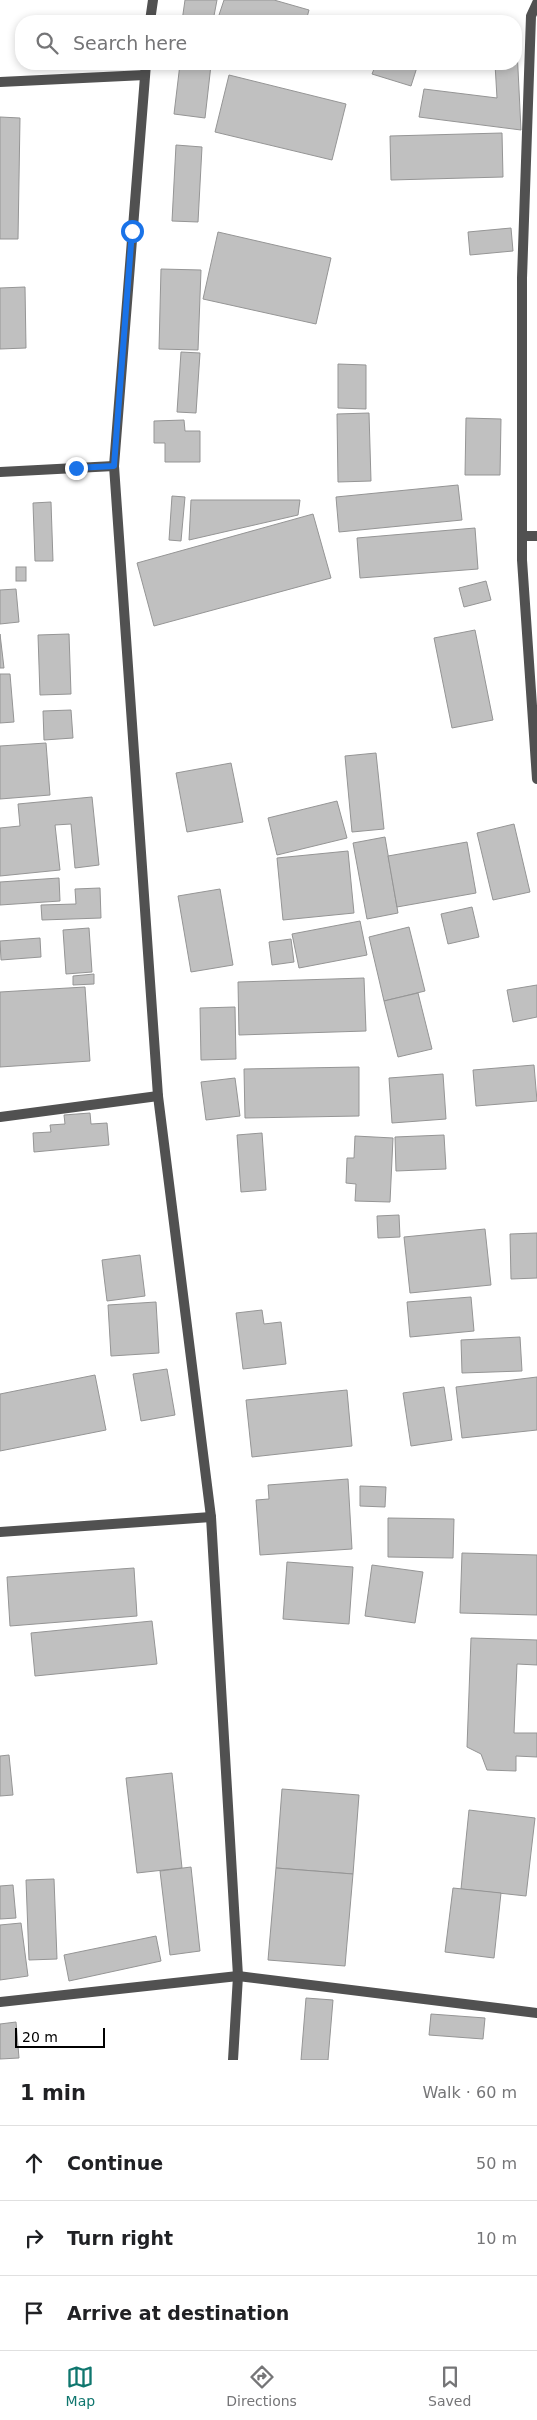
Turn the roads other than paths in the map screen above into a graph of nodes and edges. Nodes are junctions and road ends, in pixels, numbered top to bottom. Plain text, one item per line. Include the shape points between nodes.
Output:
1 (153, 0) edge
2 (537, 3) edge
3 (151, 15) edge
4 (145, 70) edge
5 (145, 75) junction
6 (0, 82) edge
7 (114, 466) junction
8 (0, 472) edge
9 (522, 536) junction
10 (537, 536) edge
11 (537, 779) edge
12 (158, 1096) junction
13 (0, 1117) edge
14 (211, 1517) junction
15 (0, 1532) edge
16 (238, 1976) junction
17 (0, 2002) edge
18 (537, 2013) edge
19 (233, 2060) edge

1 - 3 street
2 - 9 street via 531,16 522,278
4 - 5 street
5 - 6 street
5 - 7 street
7 - 8 street
7 - 12 street
9 - 10 street
9 - 11 street
12 - 13 street
12 - 14 street
14 - 15 street
14 - 16 street
16 - 17 street
16 - 18 street
16 - 19 street

